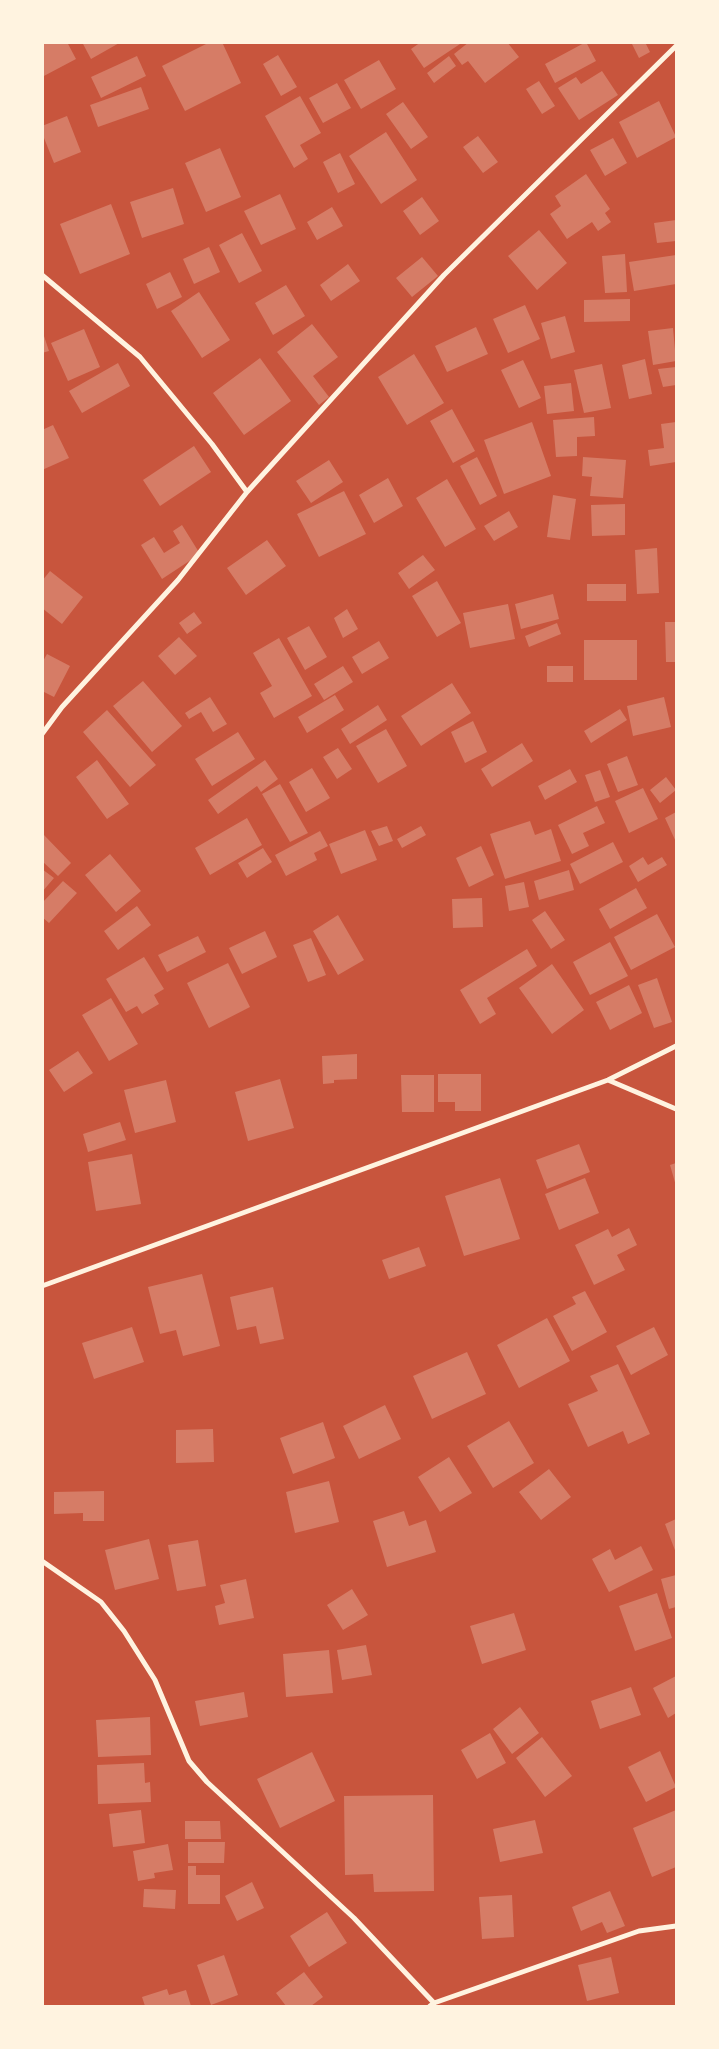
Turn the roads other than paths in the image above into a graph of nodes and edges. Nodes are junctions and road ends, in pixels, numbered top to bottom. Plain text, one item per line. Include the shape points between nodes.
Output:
1 (676, 46) edge
2 (42, 274) edge
3 (247, 492) junction
4 (42, 734) edge
5 (676, 1046) edge
6 (608, 1080) junction
7 (676, 1109) edge
8 (42, 1286) edge
9 (42, 1562) edge
10 (676, 1926) edge
11 (432, 2005) edge

1 - 3 street via 444,275
2 - 3 street via 140,357
3 - 4 street via 178,580 62,707
5 - 6 street
6 - 7 street
6 - 8 street
9 - 11 street via 101,1602 124,1631 155,1680 189,1761 207,1782 354,1918
10 - 11 street via 639,1931

